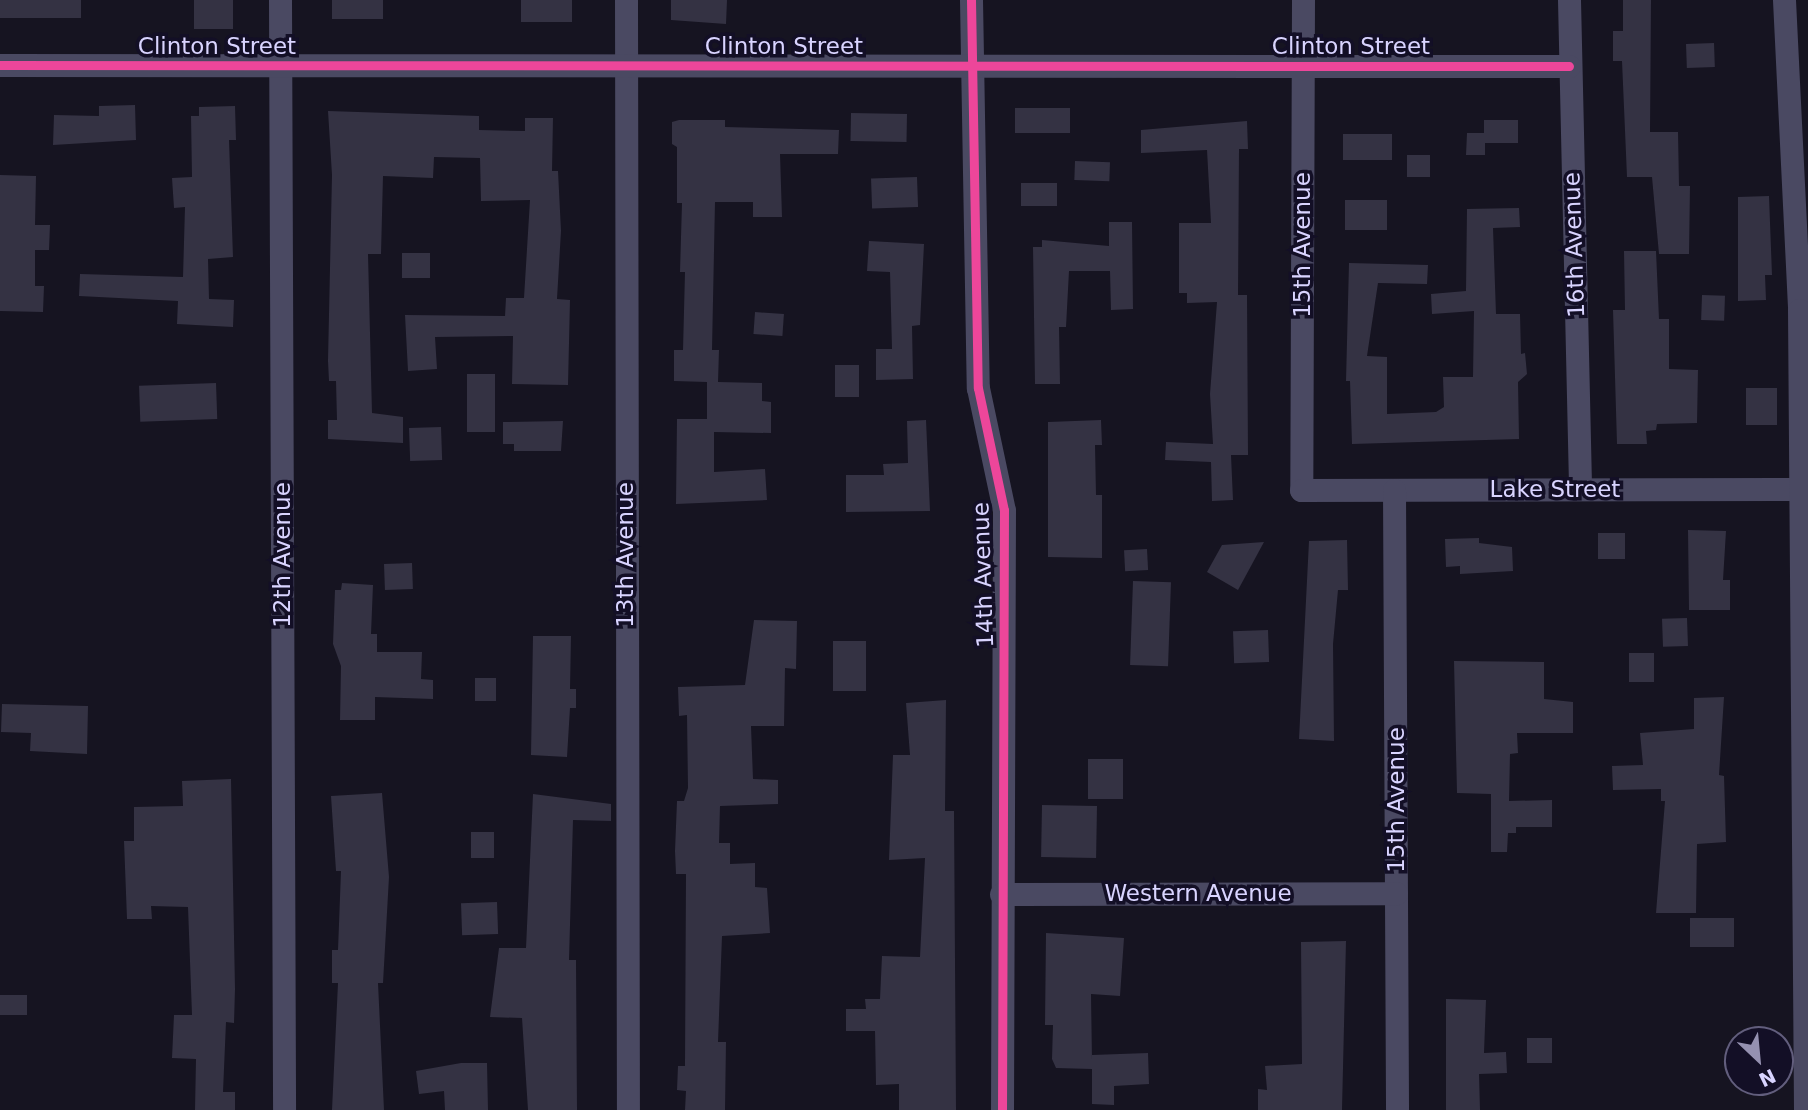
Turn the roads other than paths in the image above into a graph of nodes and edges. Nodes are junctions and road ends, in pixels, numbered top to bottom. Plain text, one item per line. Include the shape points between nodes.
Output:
1 (280, 0) edge
2 (626, 0) edge
3 (971, 0) edge
4 (1303, 0) edge
5 (1569, 0) edge
6 (1784, 0) edge
7 (0, 65) edge
8 (280, 65) junction
9 (625, 65) junction
10 (971, 65) junction
11 (1569, 65) junction
12 (1303, 66) junction
13 (1580, 489) junction
14 (1805, 489) edge
15 (1301, 490) joint
16 (1394, 490) junction
17 (1805, 891) edge
18 (1396, 893) junction
19 (1001, 894) junction
20 (284, 1110) edge
21 (628, 1110) edge
22 (1002, 1110) edge
23 (1397, 1110) edge
24 (1805, 1110) edge

1 - 8 street, 12th Avenue
2 - 9 street, 13th Avenue
3 - 10 street, 14th Avenue
4 - 12 street, 15th Avenue
5 - 11 street, 16th Avenue
6 - 14 street
7 - 8 street, Clinton Street
8 - 9 street, Clinton Street
8 - 20 street, 12th Avenue
9 - 10 street, Clinton Street
9 - 21 street, 13th Avenue
10 - 12 street, Clinton Street
10 - 19 street, 14th Avenue via 978,388 1004,510
11 - 12 street, Clinton Street
11 - 13 street, 16th Avenue
12 - 15 street, 15th Avenue
13 - 14 street, Lake Street
13 - 16 street, Lake Street
14 - 17 street
15 - 16 street, Lake Street
16 - 18 street, 15th Avenue
17 - 24 street
18 - 19 street, Western Avenue
18 - 23 street, 15th Avenue
19 - 22 street, 14th Avenue

